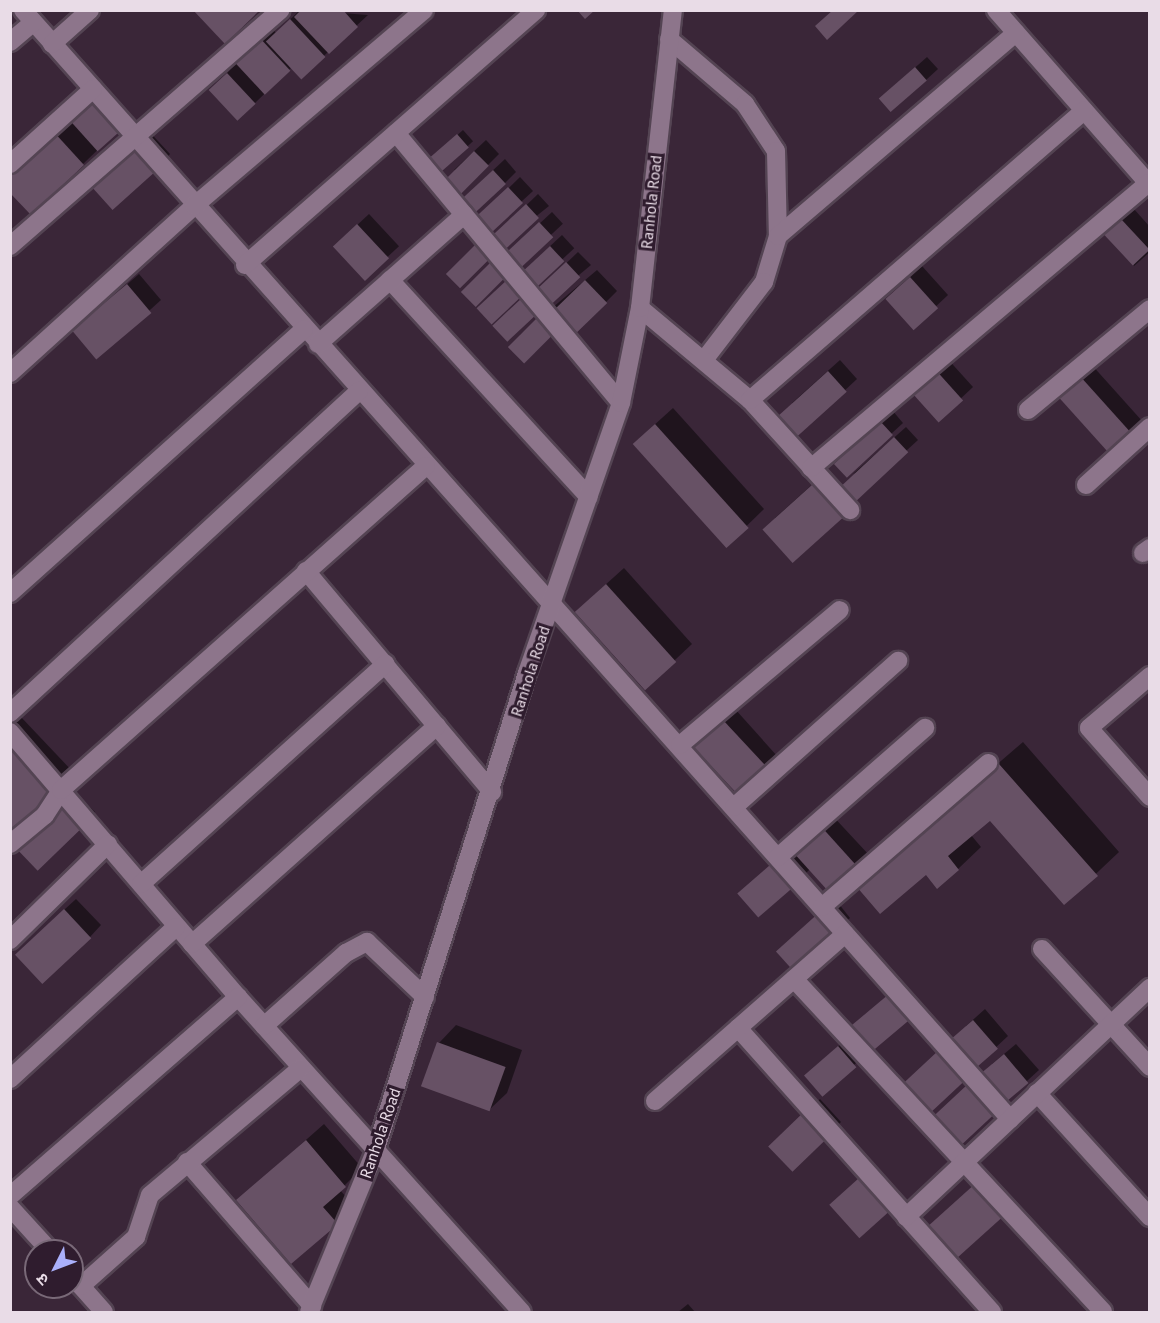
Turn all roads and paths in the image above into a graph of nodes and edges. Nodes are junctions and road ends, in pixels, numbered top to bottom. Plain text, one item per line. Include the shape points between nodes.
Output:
1 (90, 10) edge
2 (282, 10) edge
3 (424, 10) edge
4 (536, 10) edge
5 (672, 10) edge
6 (996, 10) edge
7 (28, 16) edge
8 (1016, 33) junction
9 (669, 39) junction
10 (10, 42) edge
11 (52, 44) junction
12 (93, 89) junction
13 (1084, 111) junction
14 (396, 133) junction
15 (134, 134) junction
16 (10, 164) edge
17 (1149, 184) edge
18 (194, 206) junction
19 (464, 215) junction
20 (778, 236) junction
21 (10, 246) edge
22 (245, 265) junction
23 (390, 280) junction
24 (640, 308) junction
25 (1149, 309) edge
26 (304, 329) junction
27 (318, 344) junction
28 (704, 360) junction
29 (10, 373) edge
30 (359, 390) junction
31 (750, 400) junction
32 (621, 403) junction
33 (1028, 410) dead end
34 (1149, 427) edge
35 (426, 466) junction
36 (811, 468) junction
37 (1086, 485) dead end
38 (589, 497) junction
39 (850, 510) dead end
40 (306, 571) junction
41 (10, 593) edge
42 (553, 602) junction
43 (840, 610) dead end
44 (898, 661) dead end
45 (385, 664) junction
46 (1149, 676) edge
47 (10, 713) edge
48 (437, 726) junction
49 (925, 728) dead end
50 (10, 732) edge
51 (680, 745) junction
52 (988, 763) dead end
53 (1146, 787) edge
54 (61, 790) junction
55 (492, 792) junction
56 (734, 807) junction
57 (10, 844) edge
58 (108, 844) junction
59 (778, 857) junction
60 (141, 884) junction
61 (822, 907) junction
62 (176, 927) junction
63 (845, 934) junction
64 (10, 940) edge
65 (192, 944) junction
66 (1042, 949) dead end
67 (794, 979) junction
68 (1149, 987) edge
69 (425, 997) junction
70 (238, 998) junction
71 (1111, 1024) junction
72 (264, 1026) junction
73 (738, 1028) junction
74 (1149, 1067) edge
75 (300, 1068) junction
76 (10, 1079) edge
77 (1037, 1093) junction
78 (655, 1101) dead end
79 (1010, 1119) junction
80 (375, 1152) junction
81 (187, 1162) junction
82 (961, 1163) junction
83 (10, 1196) edge
84 (10, 1207) edge
85 (906, 1216) junction
86 (1149, 1217) edge
87 (39, 1239) edge
88 (84, 1277) edge
89 (84, 1289) edge
90 (310, 1309) edge
91 (104, 1312) edge
92 (522, 1312) edge
93 (992, 1312) edge
94 (1103, 1312) edge

1 - 11 street
2 - 15 street
3 - 18 street
4 - 14 street
5 - 9 street, Ranhola Road
6 - 8 street
7 - 10 street
7 - 11 street
8 - 13 street
8 - 20 street
9 - 20 street via 763,124 776,151
9 - 24 street, Ranhola Road
11 - 12 street
12 - 15 street
12 - 16 street
13 - 17 street
13 - 31 street
14 - 19 street
14 - 22 street
15 - 18 street
15 - 21 street
17 - 36 street
18 - 22 street
18 - 29 street
19 - 23 street
19 - 32 street
20 - 28 street via 764,282
22 - 26 street
23 - 27 street
23 - 38 street
24 - 28 street
24 - 32 street, Ranhola Road
25 - 33 street
26 - 27 street
26 - 41 street
27 - 30 street
28 - 31 street
30 - 35 street
30 - 47 street
31 - 36 street
32 - 38 street, Ranhola Road
34 - 37 street
35 - 40 street
35 - 42 street
36 - 39 street
38 - 42 street, Ranhola Road
40 - 45 street
40 - 54 street
42 - 51 street
42 - 55 street, Ranhola Road
43 - 51 street
44 - 56 street
45 - 48 street
45 - 60 street
46 - 53 street via 1089,728
48 - 55 street
48 - 65 street
49 - 59 street
50 - 54 street
51 - 56 street
52 - 61 street
54 - 57 street via 45,815
54 - 58 street
55 - 69 street, Ranhola Road
56 - 59 street
58 - 60 street
58 - 64 street
59 - 61 street
60 - 62 street
61 - 63 street
62 - 65 street
62 - 76 street
63 - 67 street
63 - 79 street
65 - 70 street
66 - 71 street
67 - 73 street
67 - 82 street
68 - 71 street
69 - 72 street via 367,942 346,953
69 - 80 street, Ranhola Road
70 - 72 street
70 - 83 street
71 - 74 street
71 - 77 street
72 - 75 street
73 - 78 street
73 - 85 street
75 - 80 street
75 - 81 street
77 - 79 street
77 - 86 street
79 - 82 street
80 - 90 street, Ranhola Road
80 - 92 street
81 - 88 street via 150,1196 136,1237 126,1251
81 - 90 street
82 - 85 street
82 - 94 street
84 - 87 street
85 - 93 street
89 - 91 street

